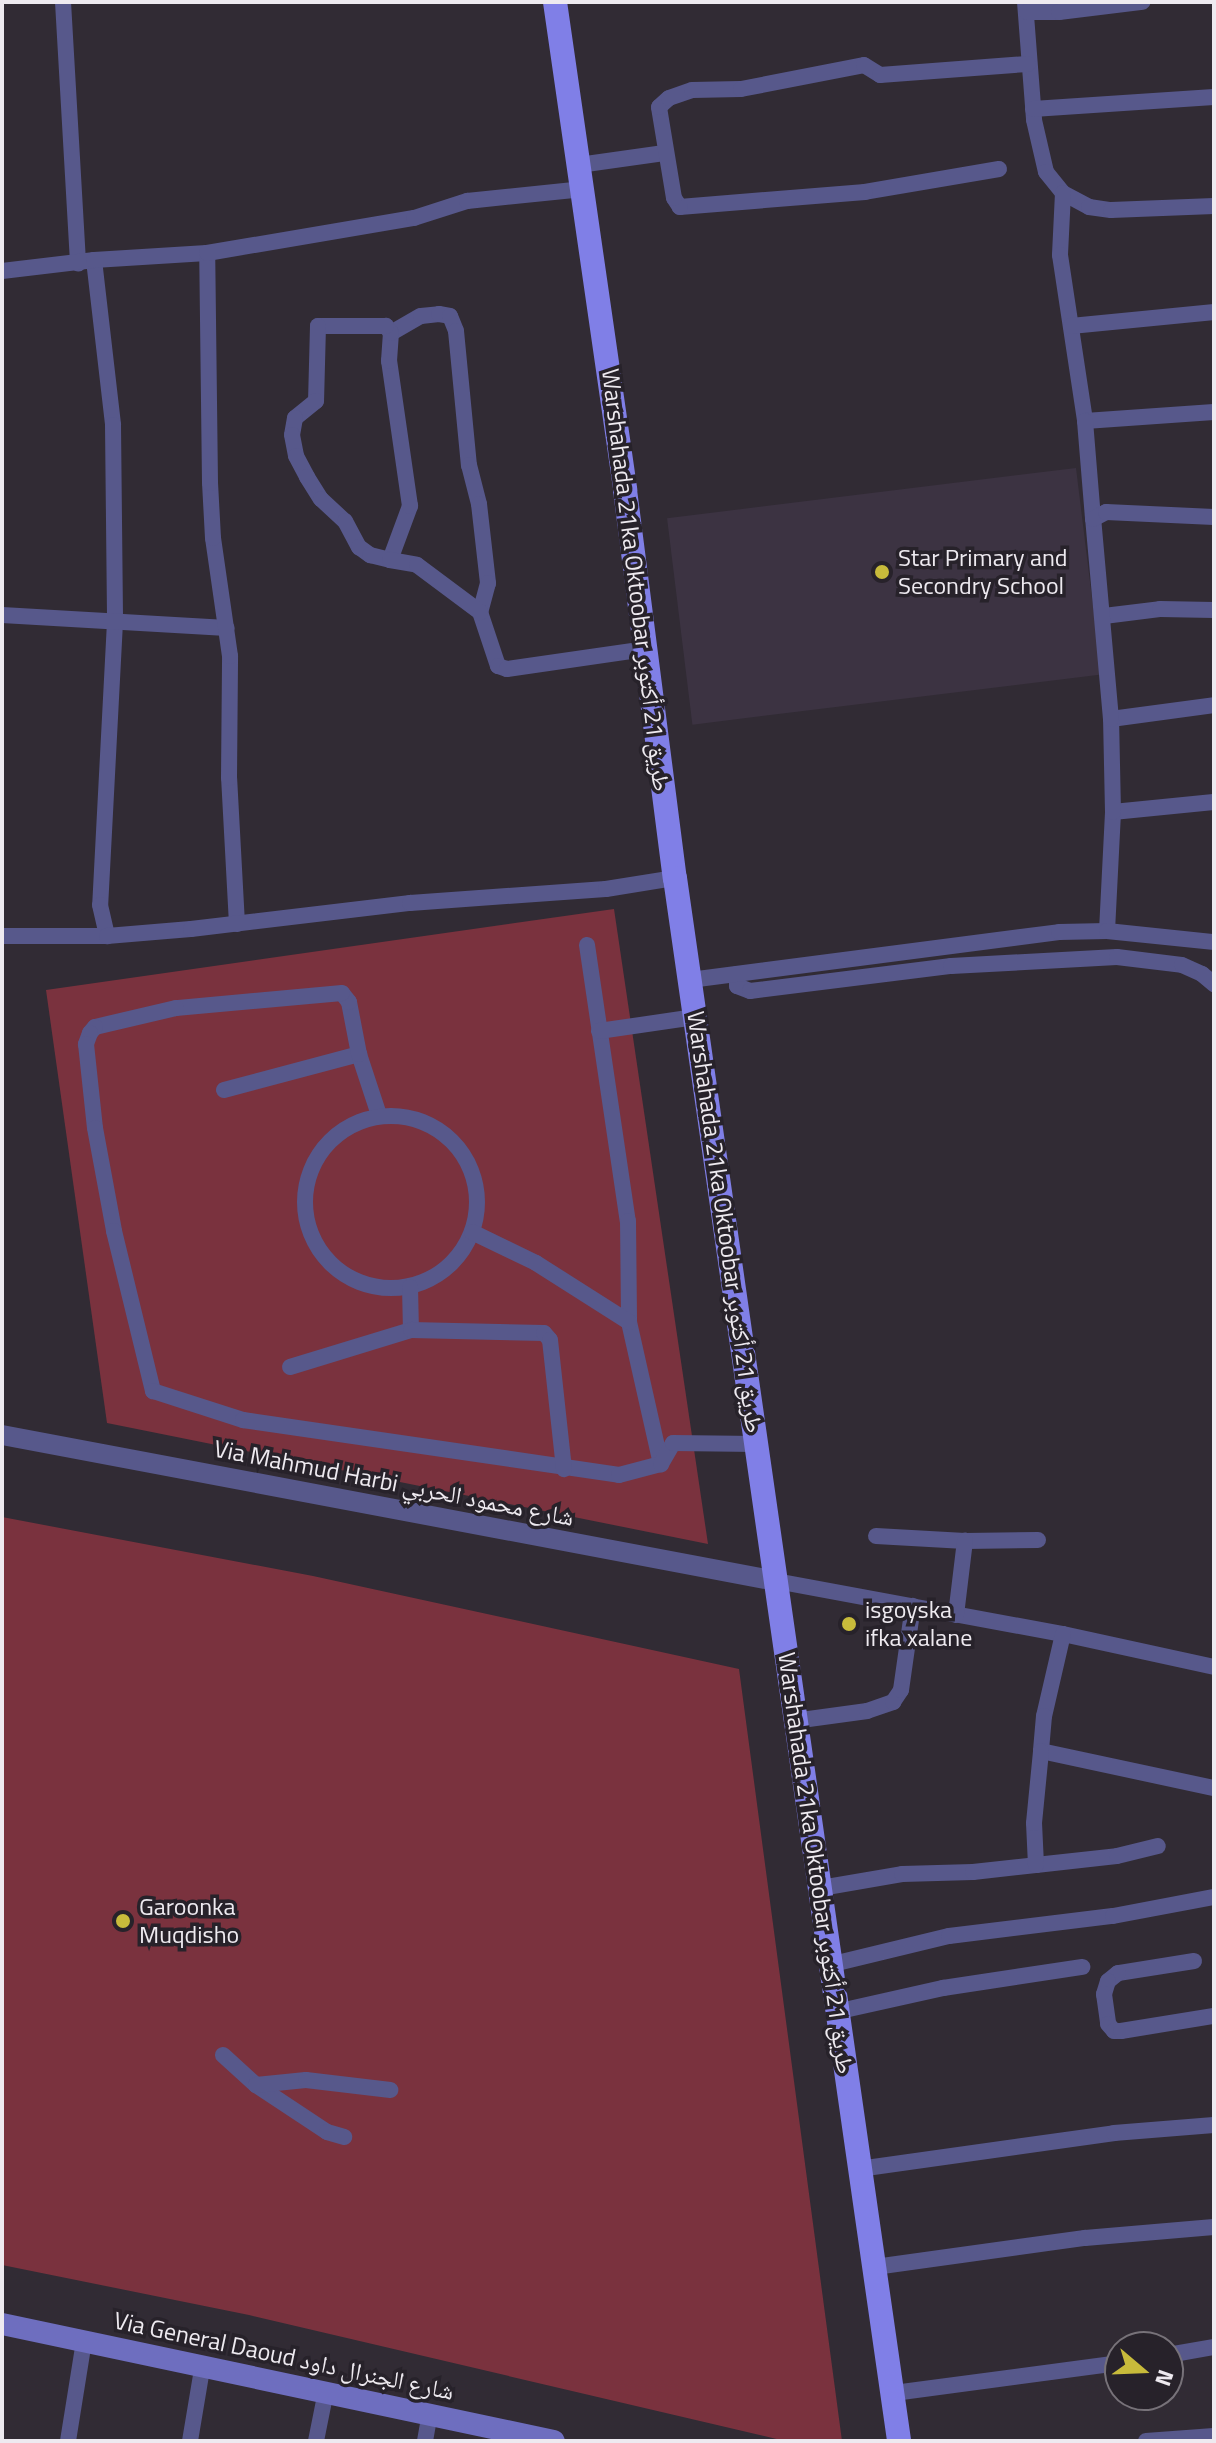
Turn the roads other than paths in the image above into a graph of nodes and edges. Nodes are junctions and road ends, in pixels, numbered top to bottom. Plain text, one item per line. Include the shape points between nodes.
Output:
1 (63, 2) edge
2 (555, 2) edge
3 (1142, 2) edge
4 (1026, 7) edge
5 (1028, 64) junction
6 (1214, 97) edge
7 (1033, 109) junction
8 (664, 153) junction
9 (999, 169) dead end
10 (581, 177) junction
11 (1063, 193) junction
12 (1214, 206) edge
13 (207, 253) junction
14 (86, 262) junction
15 (2, 271) edge
16 (1214, 312) edge
17 (1071, 326) junction
18 (391, 333) junction
19 (1214, 412) edge
20 (1085, 421) junction
21 (1214, 517) edge
22 (1093, 519) junction
23 (390, 560) junction
24 (1214, 610) edge
25 (480, 612) junction
26 (2, 615) edge
27 (1104, 616) junction
28 (115, 622) junction
29 (227, 628) junction
30 (645, 649) junction
31 (1214, 705) edge
32 (1111, 719) junction
33 (1214, 802) edge
34 (1113, 812) junction
35 (675, 878) junction
36 (237, 924) junction
37 (1107, 931) junction
38 (2, 936) edge
39 (107, 936) junction
40 (1214, 942) edge
41 (587, 945) dead end
42 (737, 974) junction
43 (690, 980) junction
44 (1214, 984) edge
45 (695, 1017) junction
46 (599, 1031) junction
47 (359, 1054) junction
48 (224, 1090) dead end
49 (379, 1115) junction
50 (472, 1232) junction
51 (410, 1287) junction
52 (629, 1322) junction
53 (411, 1330) junction
54 (290, 1367) dead end
55 (2, 1435) edge
56 (757, 1444) junction
57 (661, 1464) junction
58 (564, 1469) junction
59 (876, 1536) dead end
60 (1038, 1540) dead end
61 (965, 1541) junction
62 (776, 1581) junction
63 (913, 1606) junction
64 (956, 1615) junction
65 (1063, 1634) junction
66 (1214, 1667) edge
67 (794, 1721) junction
68 (1041, 1751) junction
69 (1214, 1788) edge
70 (1158, 1846) dead end
71 (1036, 1865) junction
72 (821, 1888) junction
73 (1214, 1897) edge
74 (1194, 1961) dead end
75 (833, 1964) junction
76 (1082, 1967) dead end
77 (840, 2011) junction
78 (1214, 2016) edge
79 (223, 2055) dead end
80 (256, 2085) junction
81 (390, 2090) dead end
82 (1214, 2125) edge
83 (344, 2137) dead end
84 (859, 2169) junction
85 (1214, 2227) edge
86 (875, 2267) junction
87 (2, 2324) edge
88 (84, 2341) junction
89 (1214, 2347) edge
90 (1184, 2352) edge
91 (1104, 2365) edge
92 (202, 2369) junction
93 (326, 2391) junction
94 (894, 2393) junction
95 (430, 2412) junction
96 (1214, 2436) edge
97 (68, 2441) edge
98 (190, 2441) edge
99 (316, 2441) edge
100 (425, 2441) edge
101 (554, 2441) edge
102 (899, 2441) edge
103 (1146, 2441) edge

1 - 14 street
2 - 10 main road, Warshahada 21ka Oktoobar طريق 21 أكتوبر
3 - 4 street via 1059,12
4 - 5 street
5 - 7 street
5 - 8 street via 880,75 864,65 741,89 692,90 659,107
6 - 7 street
7 - 11 street via 1046,172
8 - 9 street via 680,207 865,192
8 - 10 street
10 - 13 street via 414,218
10 - 30 main road, Warshahada 21ka Oktoobar طريق 21 أكتوبر
11 - 12 street via 1089,207 1111,210
11 - 17 street via 1060,255
13 - 14 street
13 - 29 street via 210,483
14 - 15 street
14 - 28 street via 113,425
16 - 17 street
17 - 20 street
18 - 23 street via 389,361 410,506
18 - 23 street via 386,326 318,326 316,401 295,418 292,435 296,456 321,499 337,510 359,547
18 - 25 street via 421,316 439,314 450,316 456,331 488,583
19 - 20 street
20 - 22 street
21 - 22 street via 1106,512
22 - 27 street
23 - 25 street via 417,565
24 - 27 street
25 - 30 street via 498,666 507,669
26 - 28 street
27 - 32 street
28 - 29 street
28 - 39 street via 100,905
29 - 36 street
30 - 35 main road, Warshahada 21ka Oktoobar طريق 21 أكتوبر
31 - 32 street
32 - 34 street
33 - 34 street
34 - 37 street
35 - 36 street
35 - 43 main road, Warshahada 21ka Oktoobar طريق 21 أكتوبر
36 - 39 street
37 - 40 street
37 - 42 street via 1059,932
38 - 39 street
41 - 46 street
42 - 43 street
42 - 44 street via 737,986 750,991 951,966 1117,957 1182,965
43 - 45 main road, Warshahada 21ka Oktoobar طريق 21 أكتوبر
45 - 46 street
45 - 56 main road, Warshahada 21ka Oktoobar طريق 21 أكتوبر
46 - 52 street via 628,1221
47 - 48 street
47 - 49 street
47 - 58 street via 349,1002 336,992 176,1008 95,1027 90,1033 86,1044 95,1128 153,1391 243,1420
49 - 50 street via 409,1116 437,1127 459,1147 473,1173 478,1203
49 - 51 street via 356,1122 321,1151 310,1171 306,1218 319,1249 343,1274 364,1285
50 - 51 street via 458,1257 436,1276
50 - 52 street via 536,1263
51 - 53 street
52 - 57 street
53 - 54 street
53 - 58 street via 547,1335
55 - 62 street, Via Mahmud Harbi شارع محمود الحربي
56 - 57 street via 673,1443
56 - 62 main road, Warshahada 21ka Oktoobar طريق 21 أكتوبر
57 - 58 street via 619,1475
59 - 61 street
60 - 61 street
61 - 64 street
62 - 63 street
62 - 67 main road, Warshahada 21ka Oktoobar طريق 21 أكتوبر
63 - 64 street
63 - 67 street via 901,1690 893,1702
64 - 65 street
65 - 66 street
65 - 68 street
67 - 72 main road, Warshahada 21ka Oktoobar طريق 21 أكتوبر
68 - 69 street
68 - 71 street
70 - 71 street
71 - 72 street via 902,1874
72 - 75 main road, Warshahada 21ka Oktoobar طريق 21 أكتوبر
73 - 75 street via 1113,1916 949,1936
74 - 78 street via 1118,1973 1104,1994 1108,2024 1121,2031
75 - 77 main road, Warshahada 21ka Oktoobar طريق 21 أكتوبر
76 - 77 street via 943,1988
77 - 84 main road, Warshahada 21ka Oktoobar طريق 21 أكتوبر
79 - 80 street
80 - 81 street via 306,2080
80 - 83 street via 327,2132
82 - 84 street via 1114,2133
84 - 86 main road, Warshahada 21ka Oktoobar طريق 21 أكتوبر
85 - 86 street via 1085,2238
86 - 94 main road, Warshahada 21ka Oktoobar طريق 21 أكتوبر
87 - 88 main road, Via General Daoud شارع الجنرال داود
88 - 92 main road, Via General Daoud شارع الجنرال داود
88 - 97 street
89 - 90 street
91 - 94 street
92 - 93 main road, Via General Daoud شارع الجنرال داود
92 - 98 street
93 - 95 main road, Via General Daoud شارع الجنرال داود
93 - 99 street
94 - 102 main road, Warshahada 21ka Oktoobar طريق 21 أكتوبر
95 - 100 street
95 - 101 main road, Via General Daoud شارع الجنرال داود
96 - 103 street

